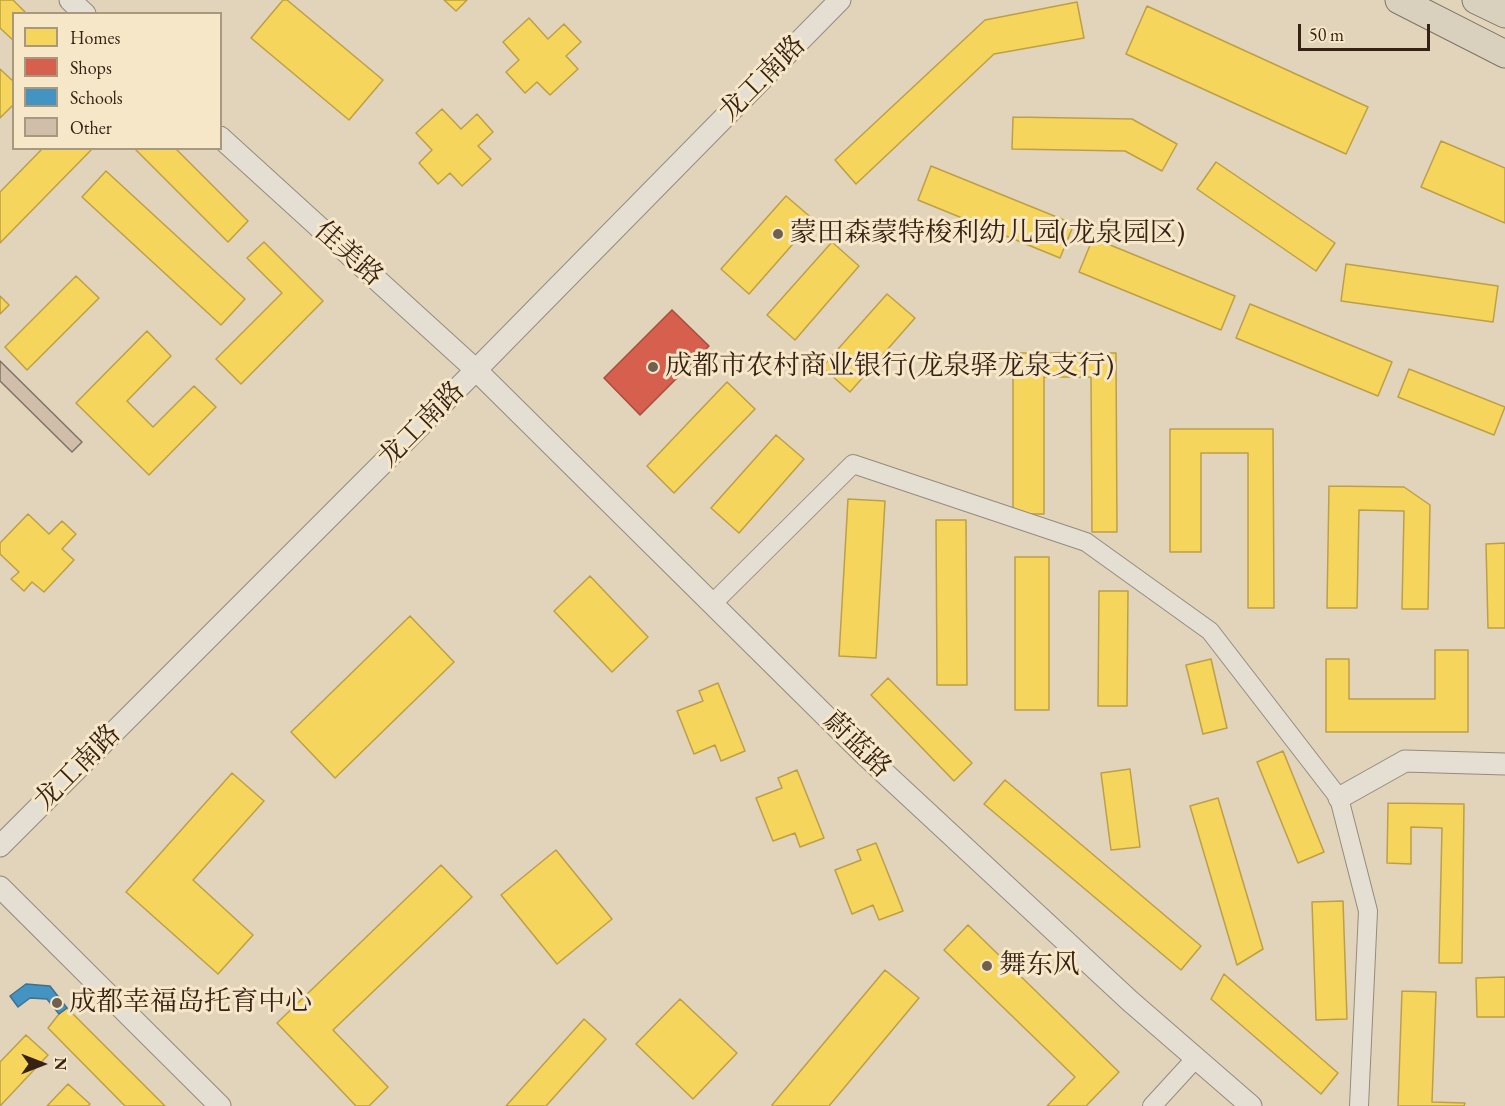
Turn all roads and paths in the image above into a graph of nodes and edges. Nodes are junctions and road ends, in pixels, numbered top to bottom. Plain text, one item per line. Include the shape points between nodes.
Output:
1 (70, 0) edge
2 (840, 0) edge
3 (1399, 0) edge
4 (1476, 0) edge
5 (83, 12) edge
6 (1505, 14) edge
7 (1505, 54) edge
8 (222, 139) edge
9 (476, 370) junction
10 (713, 603) junction
11 (1505, 764) edge
12 (1339, 798) junction
13 (0, 846) edge
14 (0, 887) edge
15 (1196, 1058) junction
16 (220, 1106) edge
17 (1152, 1106) edge
18 (1251, 1106) edge
19 (1359, 1106) edge

1 - 5 street
2 - 9 street, 龙工南路
3 - 7 main road
4 - 6 main road
8 - 9 street, 佳美路
9 - 10 street, 蔚蓝路
9 - 13 street, 龙工南路
10 - 12 street via 853,464 1086,542 1210,631
10 - 15 street, 蔚蓝路 via 864,754
11 - 12 street via 1405,761
12 - 19 street via 1368,911
14 - 16 street
15 - 17 street
15 - 18 street, 蔚蓝路

